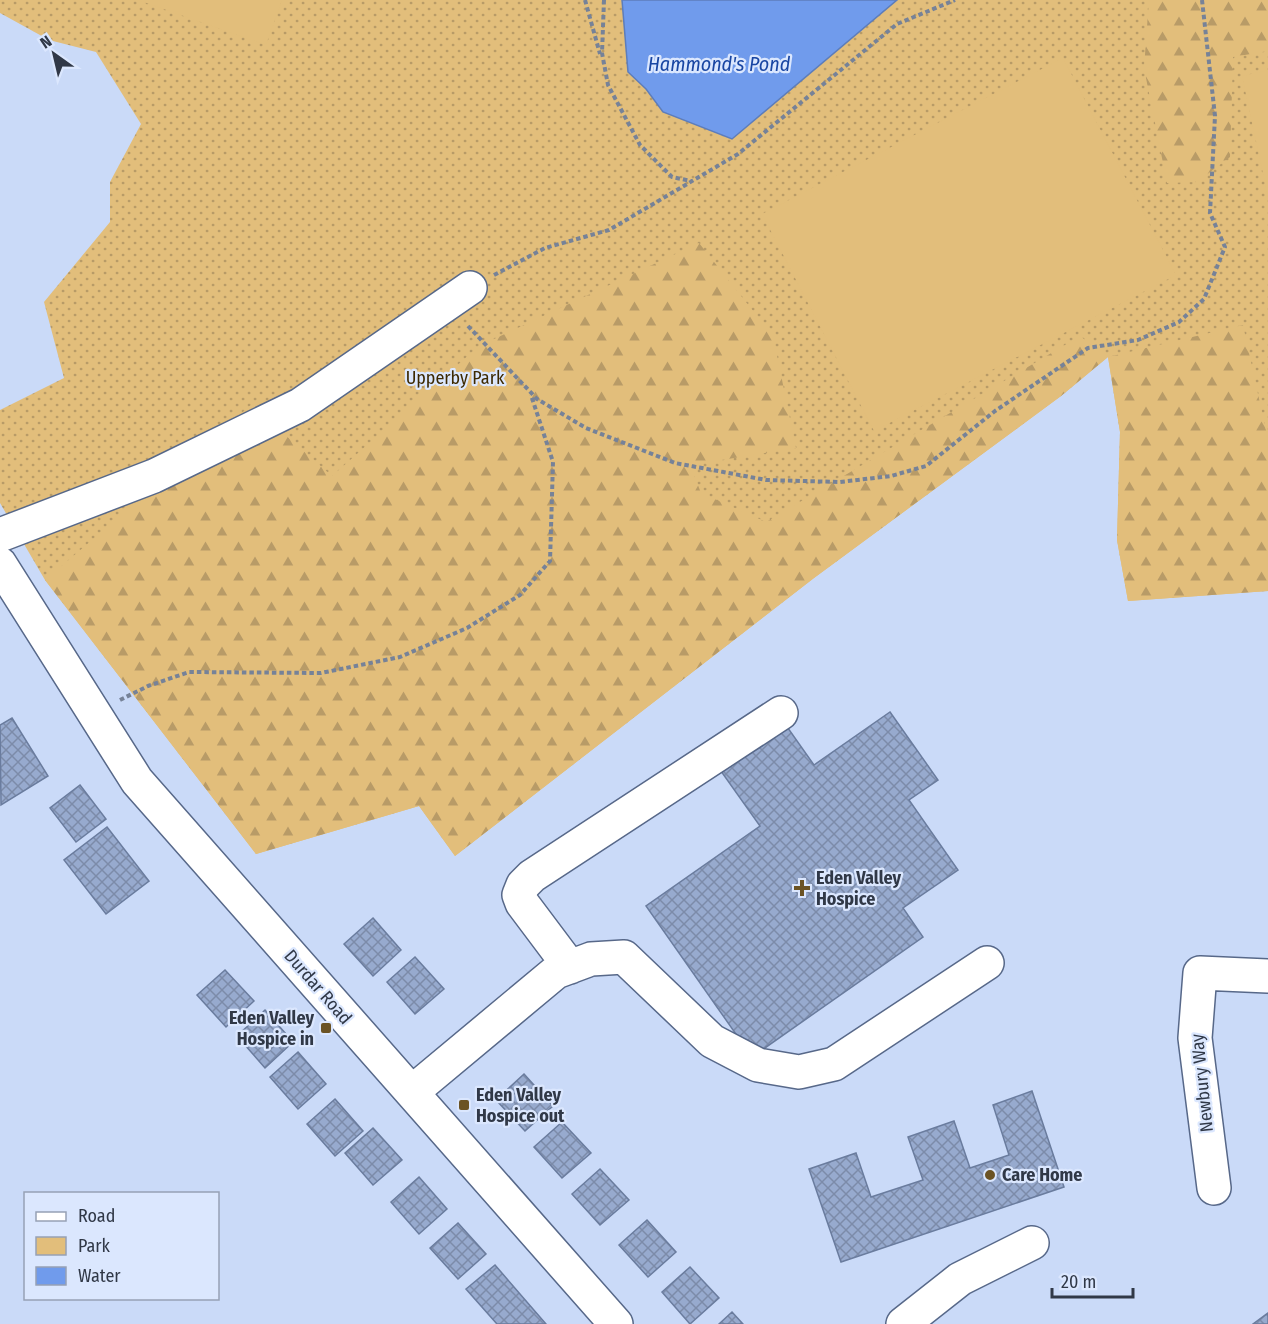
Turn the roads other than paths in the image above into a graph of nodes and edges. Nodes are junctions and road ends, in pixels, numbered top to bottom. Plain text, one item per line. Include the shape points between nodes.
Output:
1 (459, 296) road end
2 (0, 535) edge
3 (0, 564) edge
4 (781, 713) dead end
5 (987, 963) dead end
6 (570, 967) junction
7 (1268, 976) edge
8 (412, 1092) junction
9 (1214, 1188) dead end
10 (1032, 1243) dead end
11 (616, 1324) edge
12 (903, 1324) edge

1 - 2 street via 300,405 154,476
3 - 8 street, Durdar Road via 137,781
4 - 6 street via 523,885 519,895 522,903
5 - 6 street via 834,1064 799,1072 758,1065 712,1041 624,957 591,959
6 - 8 street via 556,972
7 - 9 street, Newbury Way via 1200,973 1195,1038
8 - 11 street, Durdar Road
10 - 12 street via 960,1279

